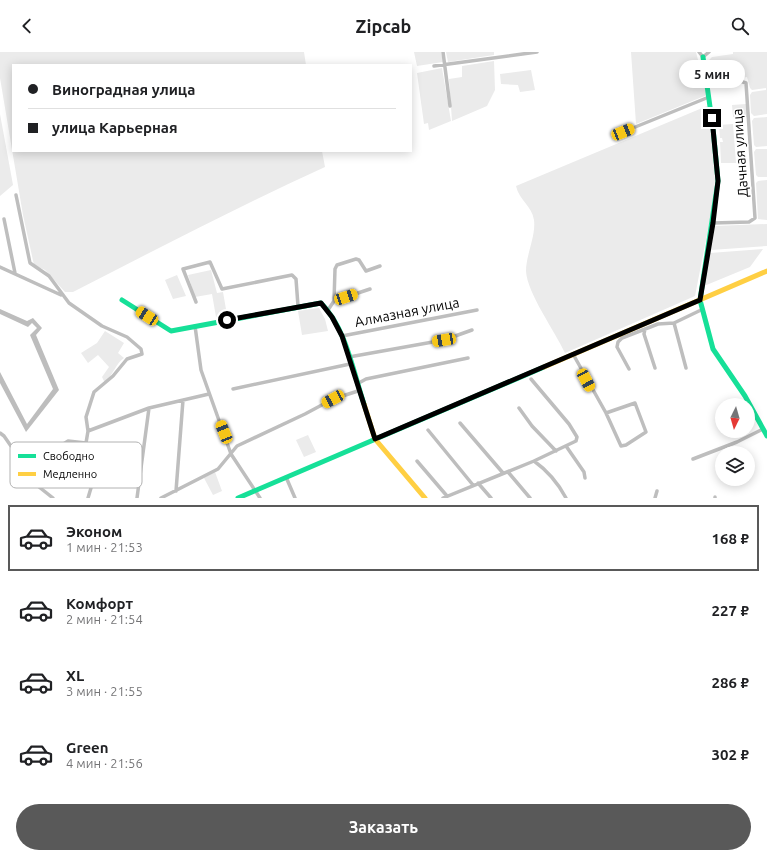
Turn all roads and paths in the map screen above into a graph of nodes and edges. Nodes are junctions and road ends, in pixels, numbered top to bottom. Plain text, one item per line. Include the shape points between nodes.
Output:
1 (444, 52) edge
2 (537, 52) edge
3 (699, 52) edge
4 (709, 52) edge
5 (703, 57) junction
6 (445, 64) junction
7 (434, 66) dead end
8 (707, 86) junction
9 (709, 97) junction
10 (450, 106) dead end
11 (623, 132) dead end
12 (16, 196) dead end
13 (4, 219) dead end
14 (713, 223) junction
15 (380, 266) dead end
16 (0, 267) edge
17 (767, 271) edge
18 (15, 273) junction
19 (370, 289) dead end
20 (62, 296) junction
21 (122, 300) dead end
22 (700, 300) junction
23 (334, 301) junction
24 (196, 302) dead end
25 (298, 306) junction
26 (328, 310) junction
27 (477, 310) dead end
28 (701, 310) junction
29 (674, 323) junction
30 (194, 326) junction
31 (645, 329) junction
32 (472, 330) dead end
33 (342, 336) junction
34 (573, 354) junction
35 (348, 357) junction
36 (468, 358) dead end
37 (350, 364) junction
38 (655, 368) dead end
39 (686, 368) dead end
40 (629, 369) dead end
41 (531, 379) dead end
42 (357, 384) junction
43 (233, 389) dead end
44 (358, 391) junction
45 (209, 394) junction
46 (183, 400) junction
47 (149, 408) junction
48 (519, 408) dead end
49 (606, 413) junction
50 (460, 423) dead end
51 (763, 428) junction
52 (428, 430) dead end
53 (88, 431) junction
54 (0, 433) edge
55 (767, 436) edge
56 (375, 439) junction
57 (86, 442) edge
58 (10, 445) edge
59 (566, 446) junction
60 (556, 452) junction
61 (231, 454) junction
62 (693, 459) dead end
63 (142, 460) edge
64 (417, 461) dead end
65 (534, 461) junction
66 (508, 472) junction
67 (503, 473) junction
68 (286, 478) junction
69 (585, 478) dead end
70 (478, 482) junction
71 (473, 484) junction
72 (40, 488) edge
73 (91, 488) edge
74 (138, 488) edge
75 (255, 490) junction
76 (176, 491) junction
77 (657, 491) dead end
78 (448, 497) edge
79 (53, 498) edge
80 (88, 498) edge
81 (137, 498) edge
82 (161, 498) edge
83 (238, 498) edge
84 (260, 498) edge
85 (295, 498) edge
86 (425, 498) edge
87 (491, 498) edge
88 (530, 498) edge
89 (566, 498) edge
90 (655, 498) edge

1 - 6 street
2 - 6 street
3 - 5 street
4 - 5 street
5 - 8 street
6 - 7 street
6 - 10 street
8 - 9 street
8 - 14 street, Дачная улица via 740,81 746,83 755,210 755,218 749,222
9 - 11 street
9 - 14 street via 718,181
12 - 20 street via 30,262 49,276
13 - 18 street
14 - 22 street
15 - 23 street via 366,271 356,259 337,265
16 - 18 street
17 - 22 street
18 - 20 street
19 - 23 street
20 - 53 street via 77,310 126,337 141,350 142,354 127,359 113,376 94,392 86,417
21 - 30 street via 171,331
22 - 28 street
22 - 34 street
23 - 26 street
24 - 25 street via 183,269 210,262 222,289 292,275 296,280
25 - 26 street via 321,303
25 - 30 street
26 - 33 street
27 - 33 street, Алмазная улица
28 - 29 street
28 - 51 street via 713,349
29 - 31 street via 658,324
29 - 39 street
30 - 45 street via 199,362
31 - 38 street via 644,334
31 - 40 street via 618,342 617,347
32 - 35 street via 444,340
33 - 35 street
34 - 49 street
34 - 56 street
35 - 37 street
36 - 42 street
37 - 42 street
37 - 43 street
41 - 59 street via 577,437 576,441
42 - 44 street
44 - 56 street
44 - 61 street via 333,399 237,446
45 - 46 street
45 - 61 street
46 - 47 street
46 - 76 street
47 - 53 street
47 - 63 street
48 - 60 street
49 - 49 street via 635,404 646,432 626,446 621,446
50 - 67 street
51 - 55 street
51 - 62 street via 737,442
52 - 71 street
53 - 57 street
54 - 58 street
56 - 68 street
56 - 86 street
59 - 60 street
59 - 69 street via 584,472
60 - 65 street
61 - 75 street
61 - 76 street via 218,469
64 - 78 street
65 - 66 street
65 - 89 street via 544,468
66 - 67 street
66 - 88 street
67 - 70 street
68 - 75 street
68 - 85 street
70 - 71 street
70 - 87 street
71 - 78 street
72 - 79 street
73 - 80 street
74 - 81 street
75 - 83 street
75 - 84 street
76 - 82 street
77 - 90 street

